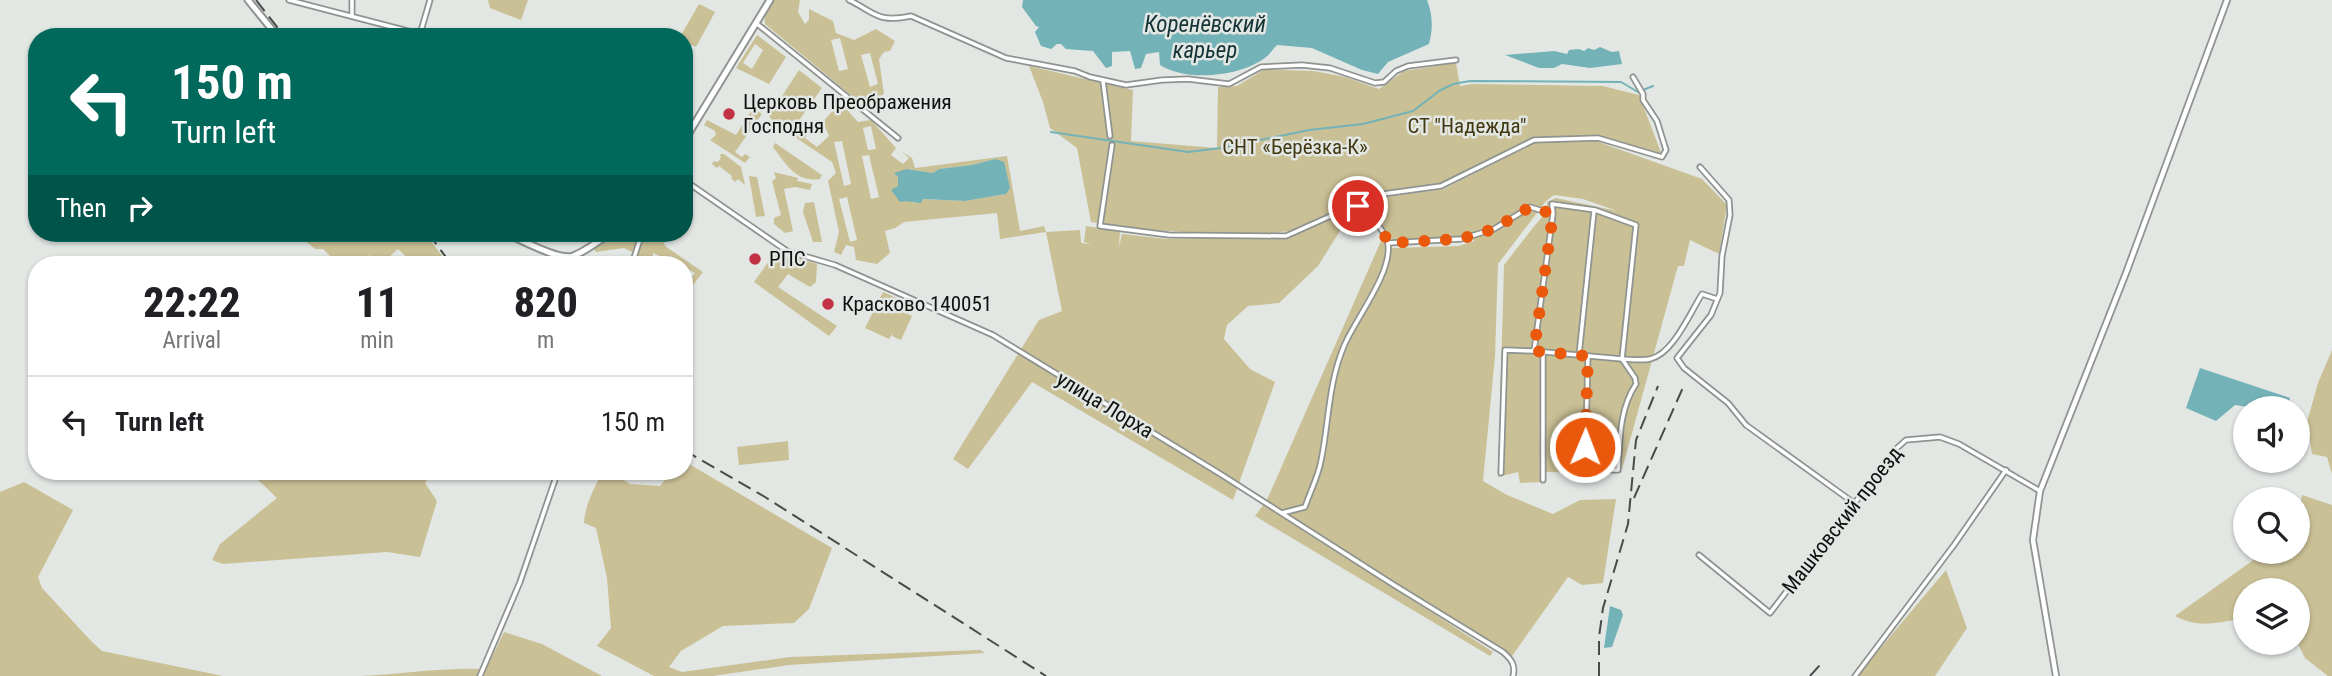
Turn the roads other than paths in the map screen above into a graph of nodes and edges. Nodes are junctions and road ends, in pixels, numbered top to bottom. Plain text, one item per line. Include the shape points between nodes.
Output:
1 (248, 0) edge
2 (289, 0) edge
3 (352, 0) edge
4 (430, 0) edge
5 (770, 0) edge
6 (849, 0) edge
7 (870, 0) edge
8 (2227, 0) edge
9 (301, 2) edge
10 (865, 8) junction
11 (352, 16) junction
12 (756, 23) junction
13 (271, 28) edge
14 (400, 28) edge
15 (422, 28) edge
16 (1456, 60) dead end
17 (1633, 77) dead end
18 (1103, 81) junction
19 (693, 122) edge
20 (1111, 136) dead end
21 (898, 138) dead end
22 (1112, 145) dead end
23 (1700, 167) dead end
24 (693, 186) edge
25 (1361, 205) junction
26 (1595, 210) junction
27 (1553, 214) junction
28 (526, 242) edge
29 (597, 242) edge
30 (1388, 243) junction
31 (562, 256) edge
32 (570, 256) edge
33 (1717, 299) junction
34 (1534, 351) junction
35 (1544, 352) junction
36 (1578, 355) junction
37 (1588, 356) junction
38 (1622, 359) junction
39 (2006, 470) junction
40 (1501, 473) dead end
41 (555, 480) edge
42 (1543, 480) dead end
43 (2040, 491) junction
44 (1854, 503) junction
45 (1282, 513) junction
46 (1699, 555) dead end
47 (480, 676) edge
48 (1513, 676) edge
49 (1855, 676) edge
50 (2056, 676) edge

1 - 13 main road
2 - 9 street
3 - 11 street
4 - 15 street
5 - 12 main road
6 - 10 street
7 - 10 street
8 - 43 street
9 - 11 street
10 - 18 street via 878,17 911,16 1006,58
11 - 14 street
12 - 19 main road
12 - 21 street
16 - 18 street via 1408,66 1375,83 1308,65 1261,68 1229,84 1188,79 1126,85
17 - 25 street via 1657,121 1666,150 1662,157 1598,138 1534,140 1441,186 1383,194
18 - 20 street
22 - 25 street via 1100,226 1169,235 1286,236
23 - 33 street via 1729,200
24 - 45 street, улица Лорха via 788,251 835,265 993,335
25 - 30 street
26 - 27 street via 1552,204
26 - 36 street
26 - 38 street via 1636,225
27 - 30 street via 1530,207 1494,229 1461,239
27 - 34 street
28 - 31 main road
29 - 32 main road
30 - 45 street via 1378,282 1344,345 1332,380 1321,463 1305,507
33 - 38 street via 1702,295 1661,355 1649,360
33 - 44 street via 1712,314 1677,358 1746,425
34 - 35 street
34 - 40 street via 1505,350
35 - 36 street
35 - 42 street
36 - 37 street
37 - 38 street
37 - 38 street via 1585,470 1618,470 1623,414 1636,384
39 - 43 street, Машковский проезд
39 - 44 street, Машковский проезд via 1940,437 1906,440
39 - 49 street
41 - 47 street
43 - 50 street via 2033,540
44 - 46 street, Машковский проезд via 1770,613
45 - 48 street, улица Лорха via 1503,652 1511,660

